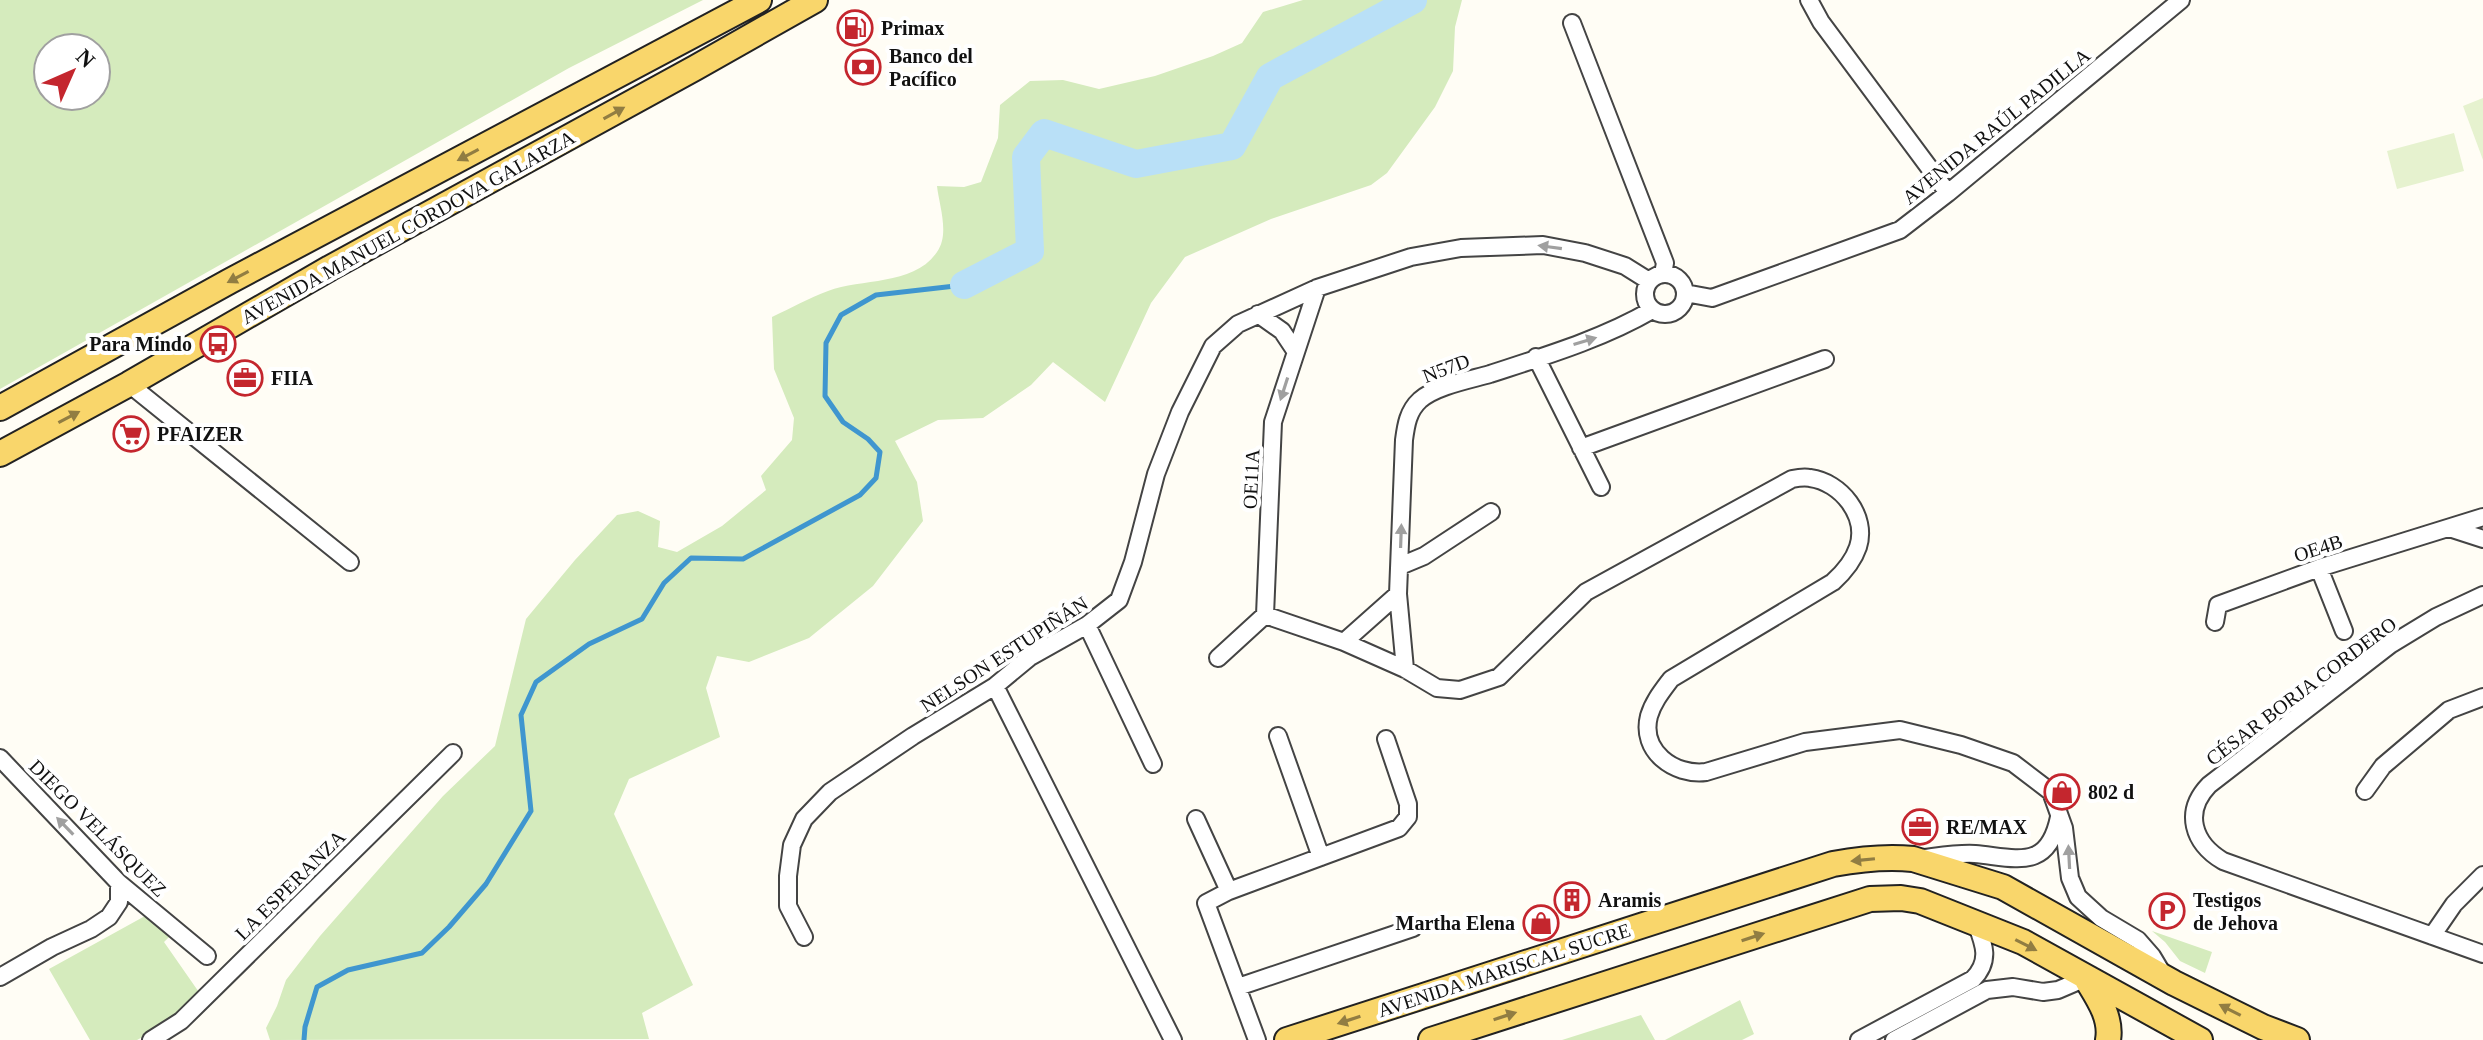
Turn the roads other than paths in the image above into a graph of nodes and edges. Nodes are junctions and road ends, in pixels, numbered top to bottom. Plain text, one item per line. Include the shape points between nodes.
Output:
1 (759, 0) edge
2 (815, 0) edge
3 (1809, 0) edge
4 (2181, 0) edge
5 (1572, 23) dead end
6 (681, 43) junction
7 (695, 68) junction
8 (497, 140) junction
9 (513, 168) junction
10 (1948, 193) junction
11 (1656, 278) junction
12 (1317, 288) junction
13 (1685, 293) junction
14 (1652, 310) junction
15 (1258, 314) junction
16 (1296, 352) junction
17 (1536, 357) junction
18 (1825, 359) dead end
19 (129, 384) junction
20 (0, 408) edge
21 (1581, 448) junction
22 (0, 454) edge
23 (1601, 487) dead end
24 (1491, 512) dead end
25 (2483, 517) edge
26 (2449, 528) junction
27 (2483, 539) edge
28 (350, 562) dead end
29 (1400, 566) junction
30 (2319, 568) junction
31 (1398, 594) junction
32 (2483, 595) edge
33 (1265, 615) junction
34 (2215, 622) dead end
35 (1087, 625) junction
36 (2344, 631) dead end
37 (1344, 642) junction
38 (1218, 658) dead end
39 (1405, 669) junction
40 (995, 686) junction
41 (2483, 697) edge
42 (1278, 736) dead end
43 (1386, 739) dead end
44 (453, 753) dead end
45 (0, 758) edge
46 (1153, 764) dead end
47 (2365, 791) dead end
48 (2060, 816) junction
49 (1196, 819) dead end
50 (1321, 857) junction
51 (1913, 859) junction
52 (2483, 875) edge
53 (119, 883) junction
54 (1229, 891) junction
55 (1976, 923) junction
56 (1413, 928) dead end
57 (2432, 936) junction
58 (804, 937) dead end
59 (2483, 954) edge
60 (207, 956) dead end
61 (0, 977) edge
62 (2086, 978) junction
63 (2165, 978) junction
64 (1238, 987) junction
65 (1934, 1009) junction
66 (1304, 1038) edge
67 (151, 1040) edge
68 (1173, 1040) edge
69 (1257, 1040) edge
70 (1431, 1040) edge
71 (1859, 1040) edge
72 (1894, 1040) edge
73 (2108, 1040) edge
74 (2200, 1040) edge
75 (2297, 1040) edge

1 - 6 main road, AVENIDA MANUEL CÓRDOVA GALARZA
2 - 7 main road, AVENIDA MANUEL CÓRDOVA GALARZA
3 - 10 street
4 - 10 street, AVENIDA RAÚL PADILLA
5 - 11 street via 1665,263
6 - 7 main road
6 - 8 main road, AVENIDA MANUEL CÓRDOVA GALARZA
9 -> 7 main road, AVENIDA MANUEL CÓRDOVA GALARZA
8 - 9 main road
8 -> 20 main road, AVENIDA MANUEL CÓRDOVA GALARZA
9 - 19 main road, AVENIDA MANUEL CÓRDOVA GALARZA
10 - 13 street, AVENIDA RAÚL PADILLA via 1900,230 1712,298
11 -> 12 street, NELSON ESTUPIÑÁN via 1585,253 1543,245 1507,246 1411,257
11 - 13 street via 1678,279
11 - 14 street via 1645,296
12 - 15 street, NELSON ESTUPIÑÁN
12 - 16 street, OE11A
13 - 14 street via 1674,313
17 -> 14 street, N57D via 1598,338
15 - 16 street via 1282,331
15 - 35 street, NELSON ESTUPIÑÁN via 1213,346 1156,474 1119,600
16 -> 33 street, OE11A via 1273,422
17 - 21 street
29 -> 17 street, N57D via 1408,417 1420,399
18 - 21 street
22 -> 19 main road, AVENIDA MANUEL CÓRDOVA GALARZA
19 - 28 street
21 - 23 street
24 - 29 street
25 - 26 street
26 - 27 street
26 - 30 street, OE4B
29 - 31 street, N57D
30 - 34 street, OE4B via 2218,605
30 - 36 street
31 - 37 street
31 - 39 street, N57D
32 - 57 street, CÉSAR BORJA CORDERO via 2390,645 2209,785 2195,808 2199,839 2223,861
33 - 37 street
33 - 38 street
35 - 40 street, NELSON ESTUPIÑÁN via 1030,657
35 - 46 street
37 - 39 street
39 - 48 street via 1437,688 1460,690 1499,677 1586,592 1792,479 1810,477 1828,484 1856,512 1859,545 1849,566 1833,582 1671,679 1648,717 1648,736 1661,758 1692,774 1805,742 1900,730 2013,763 2051,792
40 - 58 street, NELSON ESTUPIÑÁN via 830,792 804,819 792,845 788,876 788,906
40 - 68 street
41 - 47 street via 2449,710 2383,766
42 - 50 street
43 - 50 street via 1408,817 1399,828
44 - 67 street, LA ESPERANZA via 181,1021
53 -> 45 street, DIEGO VELÁSQUEZ
48 - 51 street via 2051,842 2032,858 1964,854
63 -> 48 street via 2138,940 2078,897
49 - 54 street
50 - 54 street
51 - 63 main road, AVENIDA MARISCAL SUCRE via 2003,887
51 -> 66 main road, AVENIDA MARISCAL SUCRE via 1833,864
52 - 57 street
53 - 60 street, DIEGO VELÁSQUEZ
53 - 61 street via 119,902 109,917
54 - 64 street via 1206,903
55 -> 62 main road via 2023,942
55 - 65 street via 1985,952 1983,968
70 -> 55 main road via 1870,899 1920,901
56 - 64 street
57 - 59 street, CÉSAR BORJA CORDERO
62 - 65 street via 2043,992 1995,988
62 - 73 main road via 2106,1016
62 - 74 main road
75 -> 63 main road, AVENIDA MARISCAL SUCRE
64 - 69 street
65 - 71 street
65 - 72 street

